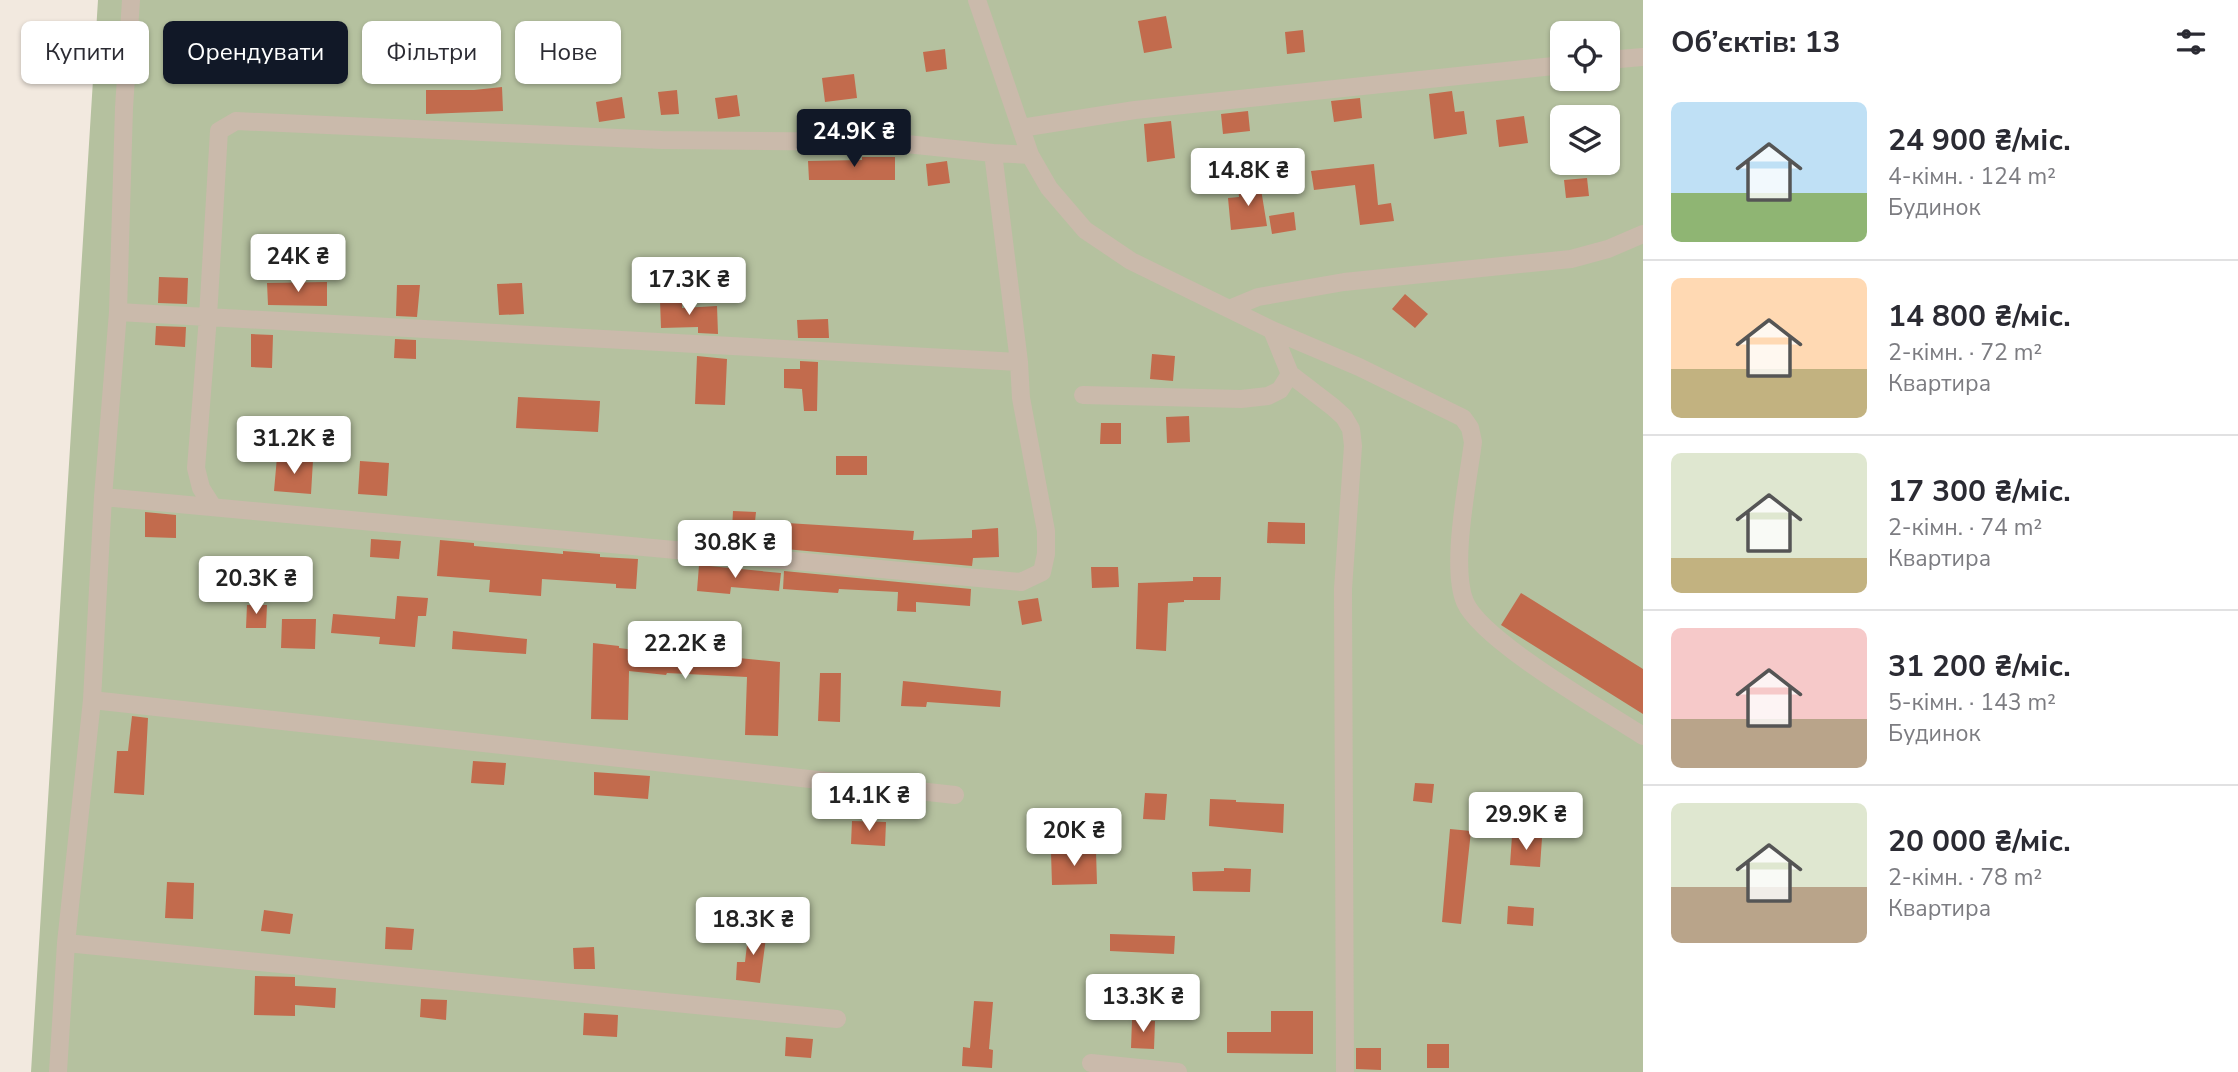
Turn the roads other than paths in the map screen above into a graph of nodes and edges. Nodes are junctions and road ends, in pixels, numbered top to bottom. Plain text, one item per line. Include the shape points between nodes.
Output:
1 (131, 0) edge
2 (977, 0) edge
3 (1643, 57) edge
4 (1620, 59) edge
5 (1550, 66) edge
6 (1021, 128) junction
7 (993, 153) junction
8 (1030, 155) junction
9 (1643, 234) edge
10 (1229, 309) junction
11 (118, 312) junction
12 (208, 317) junction
13 (1272, 330) junction
14 (1019, 362) junction
15 (1290, 374) junction
16 (1083, 395) dead end
17 (103, 497) junction
18 (213, 507) junction
19 (92, 701) junction
20 (1643, 736) edge
21 (955, 795) dead end
22 (66, 943) junction
23 (836, 1019) dead end
24 (1091, 1063) dead end
25 (58, 1072) edge
26 (1178, 1072) edge
27 (1345, 1072) edge

1 - 11 street
2 - 6 street
3 - 4 street
5 - 6 street via 1135,110
6 - 8 street
7 - 8 street
7 - 12 street via 887,142 662,140 236,121 219,131
7 - 14 street
8 - 10 street via 1049,188 1085,230 1131,261
9 - 10 street via 1571,258 1344,282 1258,296
10 - 13 street
11 - 12 street
11 - 17 street
12 - 14 street
12 - 18 street via 196,468
13 - 15 street
13 - 20 street via 1463,418 1473,442 1459,551 1465,602 1479,622 1525,659
14 - 18 street via 1021,398 1046,531 1042,572 1021,582
15 - 16 street via 1280,390 1241,399
15 - 27 street via 1344,417 1353,446 1343,589
17 - 18 street
17 - 19 street
19 - 21 street
19 - 22 street
22 - 23 street
22 - 25 street
24 - 26 street

